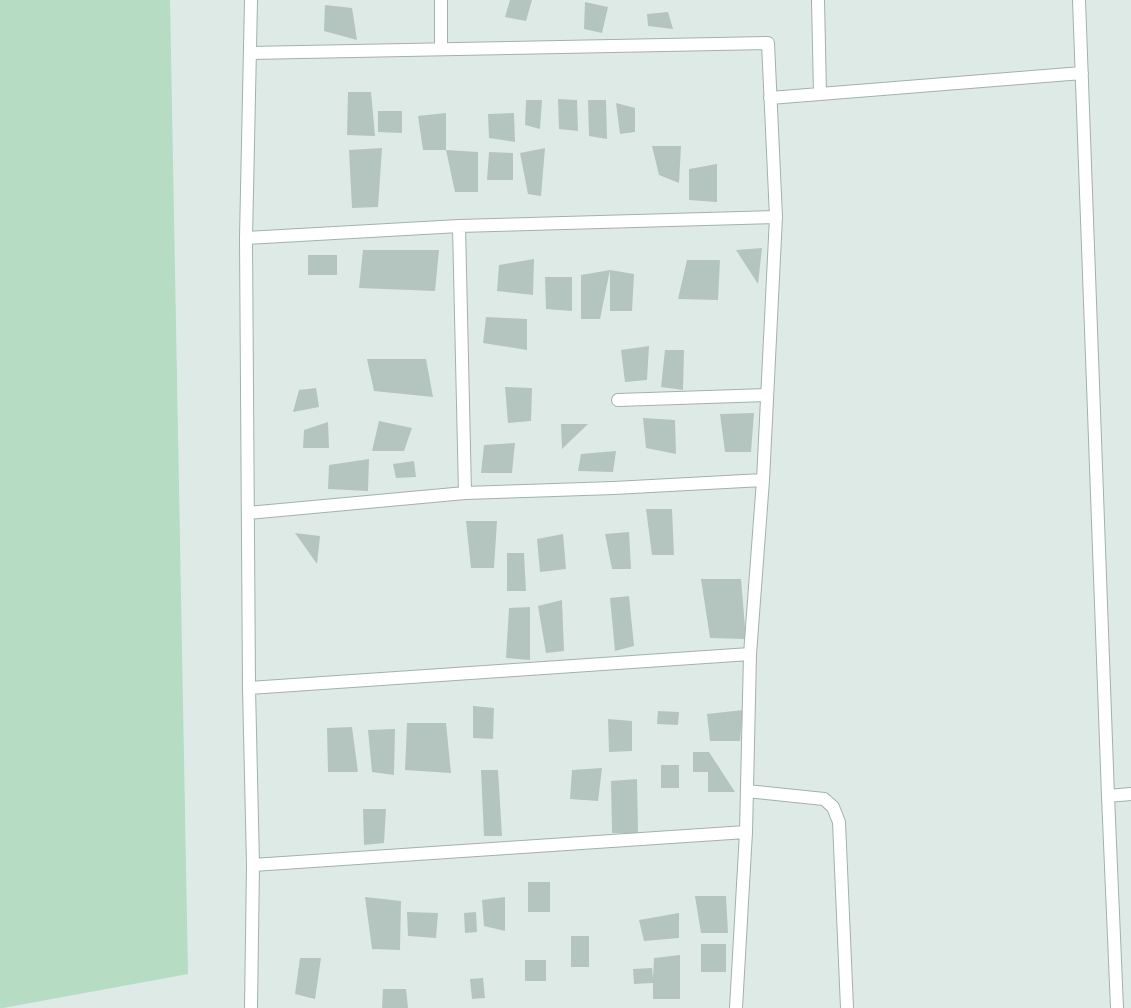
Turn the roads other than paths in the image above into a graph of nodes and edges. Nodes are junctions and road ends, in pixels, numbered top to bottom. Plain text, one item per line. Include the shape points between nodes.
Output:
1 (251, 0) edge
2 (441, 0) edge
3 (818, 0) edge
4 (1079, 0) edge
5 (441, 49) junction
6 (250, 53) junction
7 (1082, 73) junction
8 (820, 94) junction
9 (770, 98) junction
10 (776, 217) junction
11 (459, 226) junction
12 (246, 238) junction
13 (767, 394) junction
14 (618, 400) dead end
15 (763, 480) junction
16 (465, 493) junction
17 (248, 513) junction
18 (750, 654) junction
19 (249, 688) junction
20 (747, 791) junction
21 (1131, 794) edge
22 (1108, 796) junction
23 (746, 832) junction
24 (253, 865) junction
25 (251, 1008) edge
26 (736, 1008) edge
27 (847, 1008) edge
28 (1117, 1008) edge

1 - 6 street
2 - 5 street
3 - 8 street
4 - 7 street
5 - 6 street
5 - 9 street via 768,43
6 - 12 street
7 - 8 street
7 - 22 street
8 - 9 street
9 - 10 street
10 - 11 street
10 - 13 street
11 - 12 street
11 - 16 street
12 - 17 street
13 - 14 street
13 - 15 street
15 - 16 street
15 - 18 street
16 - 17 street
17 - 19 street
18 - 19 street
18 - 20 street
19 - 24 street
20 - 23 street
20 - 27 street via 824,799 833,807 839,822
21 - 22 street
22 - 28 street
23 - 24 street
23 - 26 street
24 - 25 street

